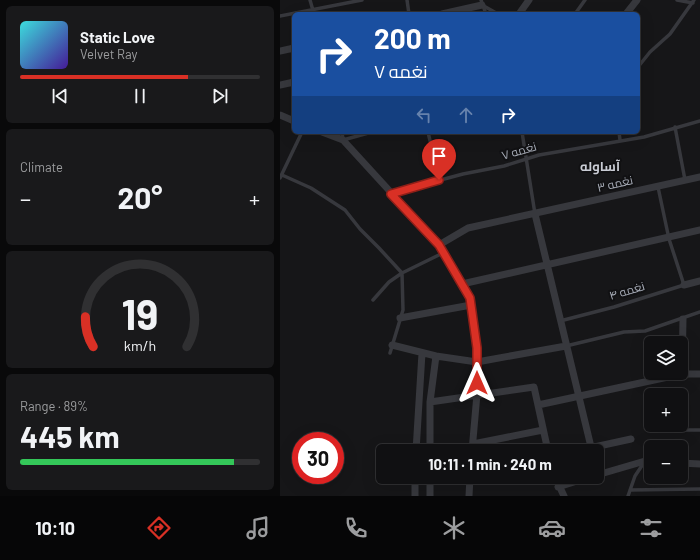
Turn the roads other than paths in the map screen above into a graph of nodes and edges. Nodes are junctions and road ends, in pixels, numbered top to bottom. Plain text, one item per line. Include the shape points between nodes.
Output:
1 (310, 0) edge
2 (362, 0) edge
3 (407, 0) edge
4 (529, 0) edge
5 (585, 0) edge
6 (637, 0) edge
7 (677, 0) edge
8 (694, 1) edge
9 (482, 2) edge
10 (312, 9) junction
11 (298, 12) edge
12 (313, 12) edge
13 (409, 12) edge
14 (449, 12) edge
15 (485, 12) edge
16 (495, 12) edge
17 (520, 12) edge
18 (576, 12) edge
19 (628, 12) edge
20 (292, 13) edge
21 (280, 16) edge
22 (292, 48) edge
23 (280, 51) edge
24 (640, 64) edge
25 (292, 82) edge
26 (280, 85) edge
27 (280, 115) edge
28 (292, 120) edge
29 (700, 121) edge
30 (674, 127) junction
31 (301, 134) edge
32 (327, 134) edge
33 (342, 134) edge
34 (365, 134) edge
35 (428, 134) edge
36 (522, 134) edge
37 (619, 134) edge
38 (343, 140) junction
39 (620, 140) junction
40 (527, 160) junction
41 (281, 177) edge
42 (700, 177) edge
43 (439, 180) junction
44 (686, 181) junction
45 (658, 186) junction
46 (391, 194) junction
47 (534, 214) junction
48 (700, 230) edge
49 (669, 238) junction
50 (439, 245) junction
51 (443, 252) junction
52 (547, 265) junction
53 (402, 273) junction
54 (700, 281) edge
55 (462, 284) junction
56 (684, 285) junction
57 (373, 300) dead end
58 (471, 305) junction
59 (700, 312) edge
60 (400, 318) junction
61 (683, 319) junction
62 (560, 321) junction
63 (682, 336) edge
64 (392, 345) junction
65 (566, 346) junction
66 (390, 353) dead end
67 (422, 353) junction
68 (436, 356) junction
69 (477, 362) junction
70 (688, 374) edge
71 (700, 374) edge
72 (645, 380) edge
73 (477, 394) junction
74 (579, 396) junction
75 (430, 402) junction
76 (538, 405) junction
77 (543, 430) junction
78 (688, 430) edge
79 (700, 430) edge
80 (631, 439) dead end
81 (416, 444) edge
82 (430, 444) edge
83 (472, 444) edge
84 (488, 444) edge
85 (546, 444) edge
86 (590, 444) edge
87 (604, 446) edge
88 (644, 462) edge
89 (688, 463) edge
90 (700, 464) edge
91 (644, 466) edge
92 (604, 473) edge
93 (415, 484) edge
94 (430, 484) edge
95 (470, 484) edge
96 (557, 484) edge
97 (568, 484) edge
98 (558, 487) junction
99 (700, 489) edge
100 (630, 490) junction
101 (414, 496) edge
102 (430, 496) edge
103 (469, 496) edge
104 (564, 496) edge
105 (628, 496) edge

1 - 10 lane
2 - 10 lane
3 - 13 lane
4 - 17 street
5 - 18 lane
6 - 19 street
7 - 8 lane
8 - 24 lane via 670,34
9 - 14 street
9 - 15 lane
9 - 16 lane
10 - 11 lane
10 - 12 lane
20 - 21 lane
22 - 23 street
25 - 26 street
27 - 28 street
29 - 30 lane, نغمه ۷
30 - 39 lane, نغمه ۷ via 644,137
30 - 44 lane
31 - 41 lane
32 - 38 street
33 - 38 lane
34 - 38 lane
35 - 43 lane
36 - 40 lane
37 - 39 lane
38 - 46 street
39 - 40 lane, نغمه ۷ via 539,155
40 - 43 lane, نغمه ۷
40 - 47 lane
41 - 53 lane via 312,188 345,210
42 - 44 street, نغمه ۳
43 - 46 lane, نغمه ۷
44 - 45 street, نغمه ۳
45 - 47 street, نغمه ۳
45 - 49 lane
46 - 50 street
47 - 50 street, نغمه ۳ via 468,228
47 - 52 street
48 - 49 street
49 - 52 street
49 - 56 lane
50 - 51 street
51 - 53 lane
51 - 55 street
52 - 55 street
52 - 62 street
53 - 57 lane via 389,282
53 - 60 lane via 403,310
54 - 56 street, نغمه ۴
55 - 58 street
56 - 62 lane, نغمه ۴
58 - 60 street
58 - 69 street
59 - 61 lane
60 - 64 lane
61 - 63 street
61 - 65 lane via 645,331 624,332
62 - 65 street
64 - 66 lane
64 - 67 street
65 - 69 street
65 - 74 street
67 - 68 street
67 - 81 street
68 - 69 street
68 - 75 street
69 - 73 street
70 - 71 street
72 - 74 street
73 - 75 street
73 - 76 street via 534,387
73 - 83 street
74 - 76 street
74 - 86 street
75 - 82 street
76 - 77 street
77 - 84 street
77 - 85 street
78 - 79 lane
80 - 87 street
88 - 92 street
89 - 90 street
91 - 100 lane via 635,476
93 - 101 street
94 - 102 street
95 - 103 street
96 - 98 street
97 - 98 street
98 - 104 street
99 - 100 lane
100 - 105 lane

